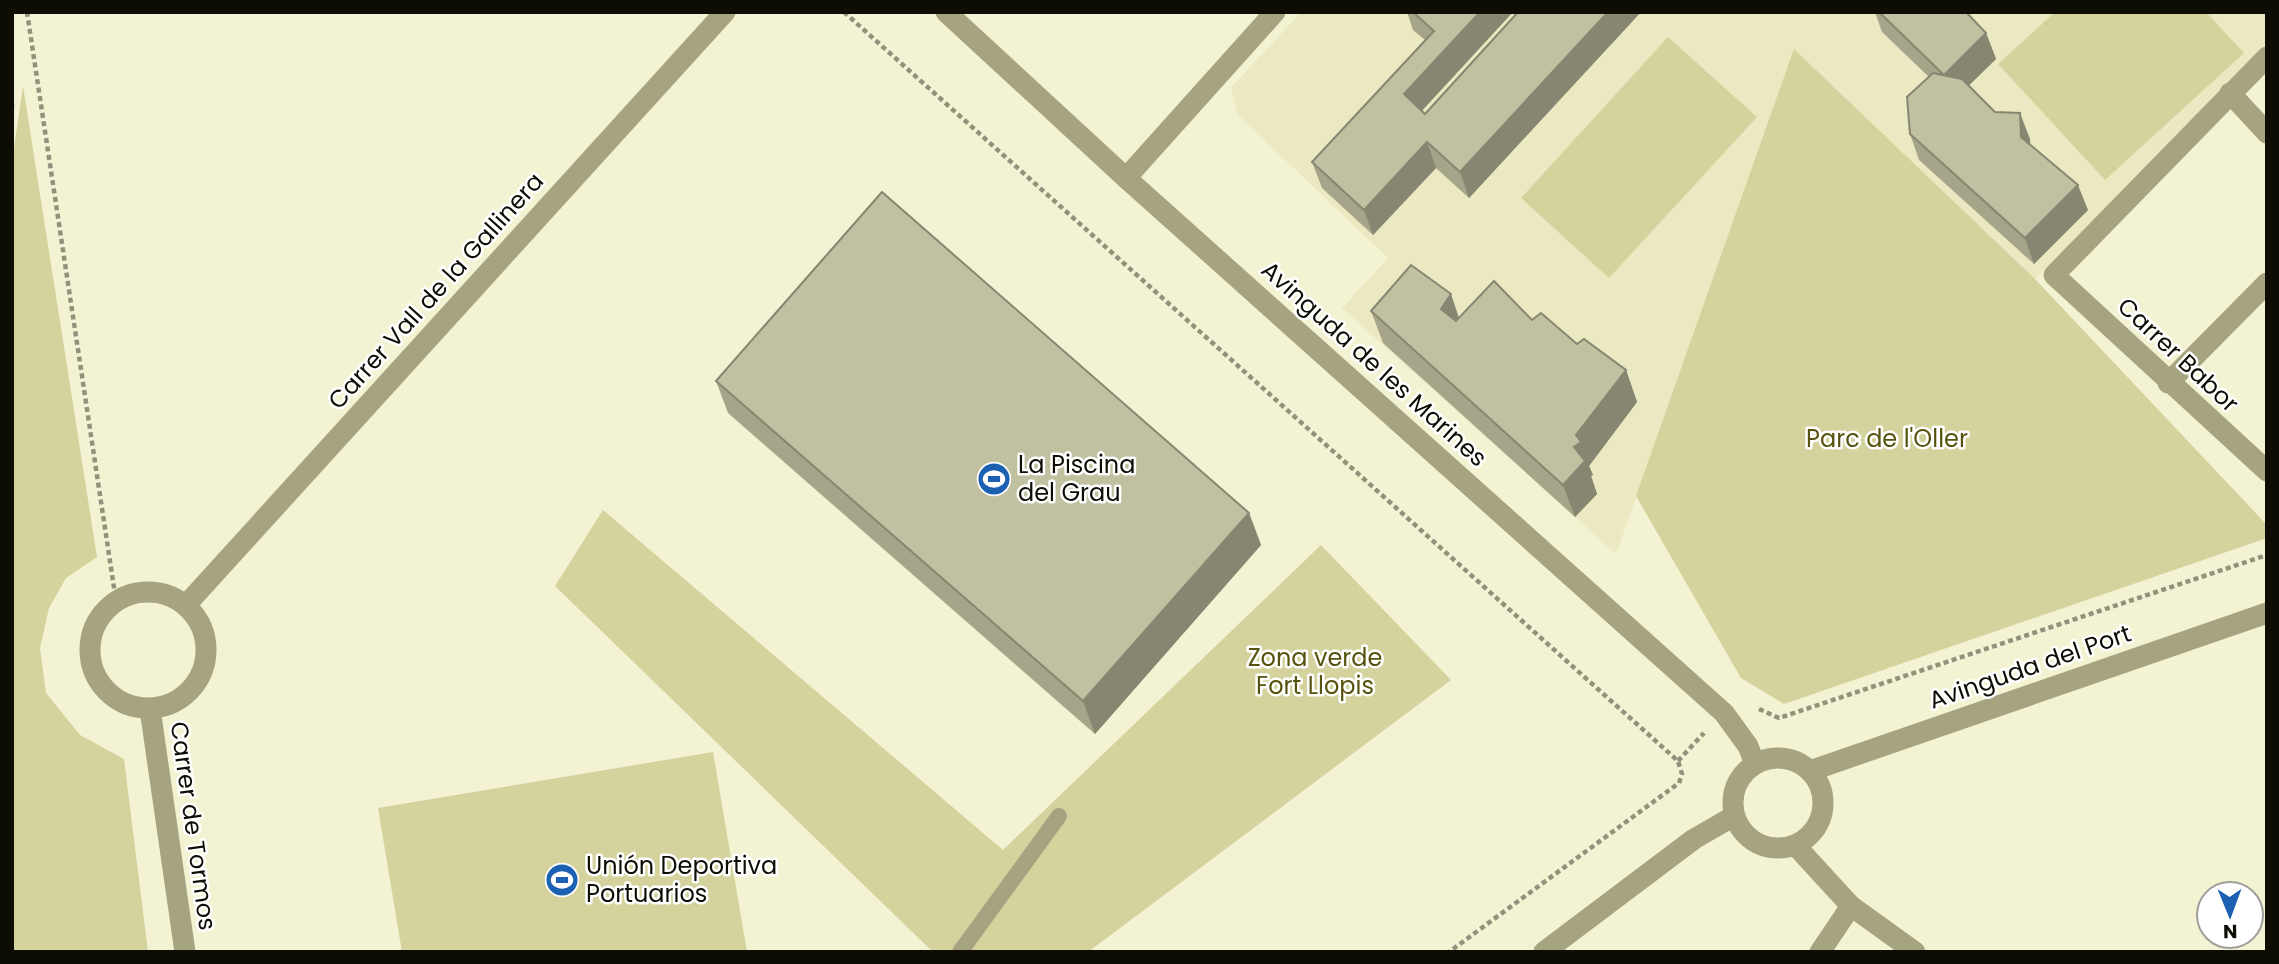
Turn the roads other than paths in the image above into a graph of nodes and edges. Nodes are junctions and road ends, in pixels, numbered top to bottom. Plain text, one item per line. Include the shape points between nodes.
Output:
1 (725, 12) edge
2 (946, 12) edge
3 (1275, 12) edge
4 (2267, 57) edge
5 (2230, 93) junction
6 (2267, 132) edge
7 (1126, 178) junction
8 (2267, 283) edge
9 (2168, 383) junction
10 (2267, 471) edge
11 (186, 605) junction
12 (2267, 612) edge
13 (150, 709) junction
14 (1755, 764) junction
15 (1810, 771) junction
16 (1059, 816) dead end
17 (1734, 816) junction
18 (1796, 846) junction
19 (1851, 906) junction
20 (185, 952) edge
21 (960, 952) edge
22 (1544, 952) edge
23 (1819, 952) edge
24 (1915, 952) edge

1 - 11 street, Carrer Vall de la Gallinera
2 - 7 street, Avinguda de les Marines
3 - 7 street
4 - 5 street
5 - 6 street
5 - 9 street, Carrer Babor via 2054,275
7 - 14 street, Avinguda de les Marines via 1724,713
8 - 9 street
9 - 10 street, Carrer Babor
11 - 13 street via 202,628 204,669 188,693
11 - 13 street via 152,592 133,594 102,613 92,630 89,649 100,684 114,698
12 - 15 street, Avinguda del Port
13 - 20 street, Carrer de Tormos
14 - 15 street via 1784,758
14 - 17 street via 1735,786
15 - 18 street via 1824,797 1823,811 1818,826
16 - 21 lane
17 - 18 street via 1752,841 1773,848
17 - 22 street via 1694,839
18 - 19 street
19 - 23 street
19 - 24 street

